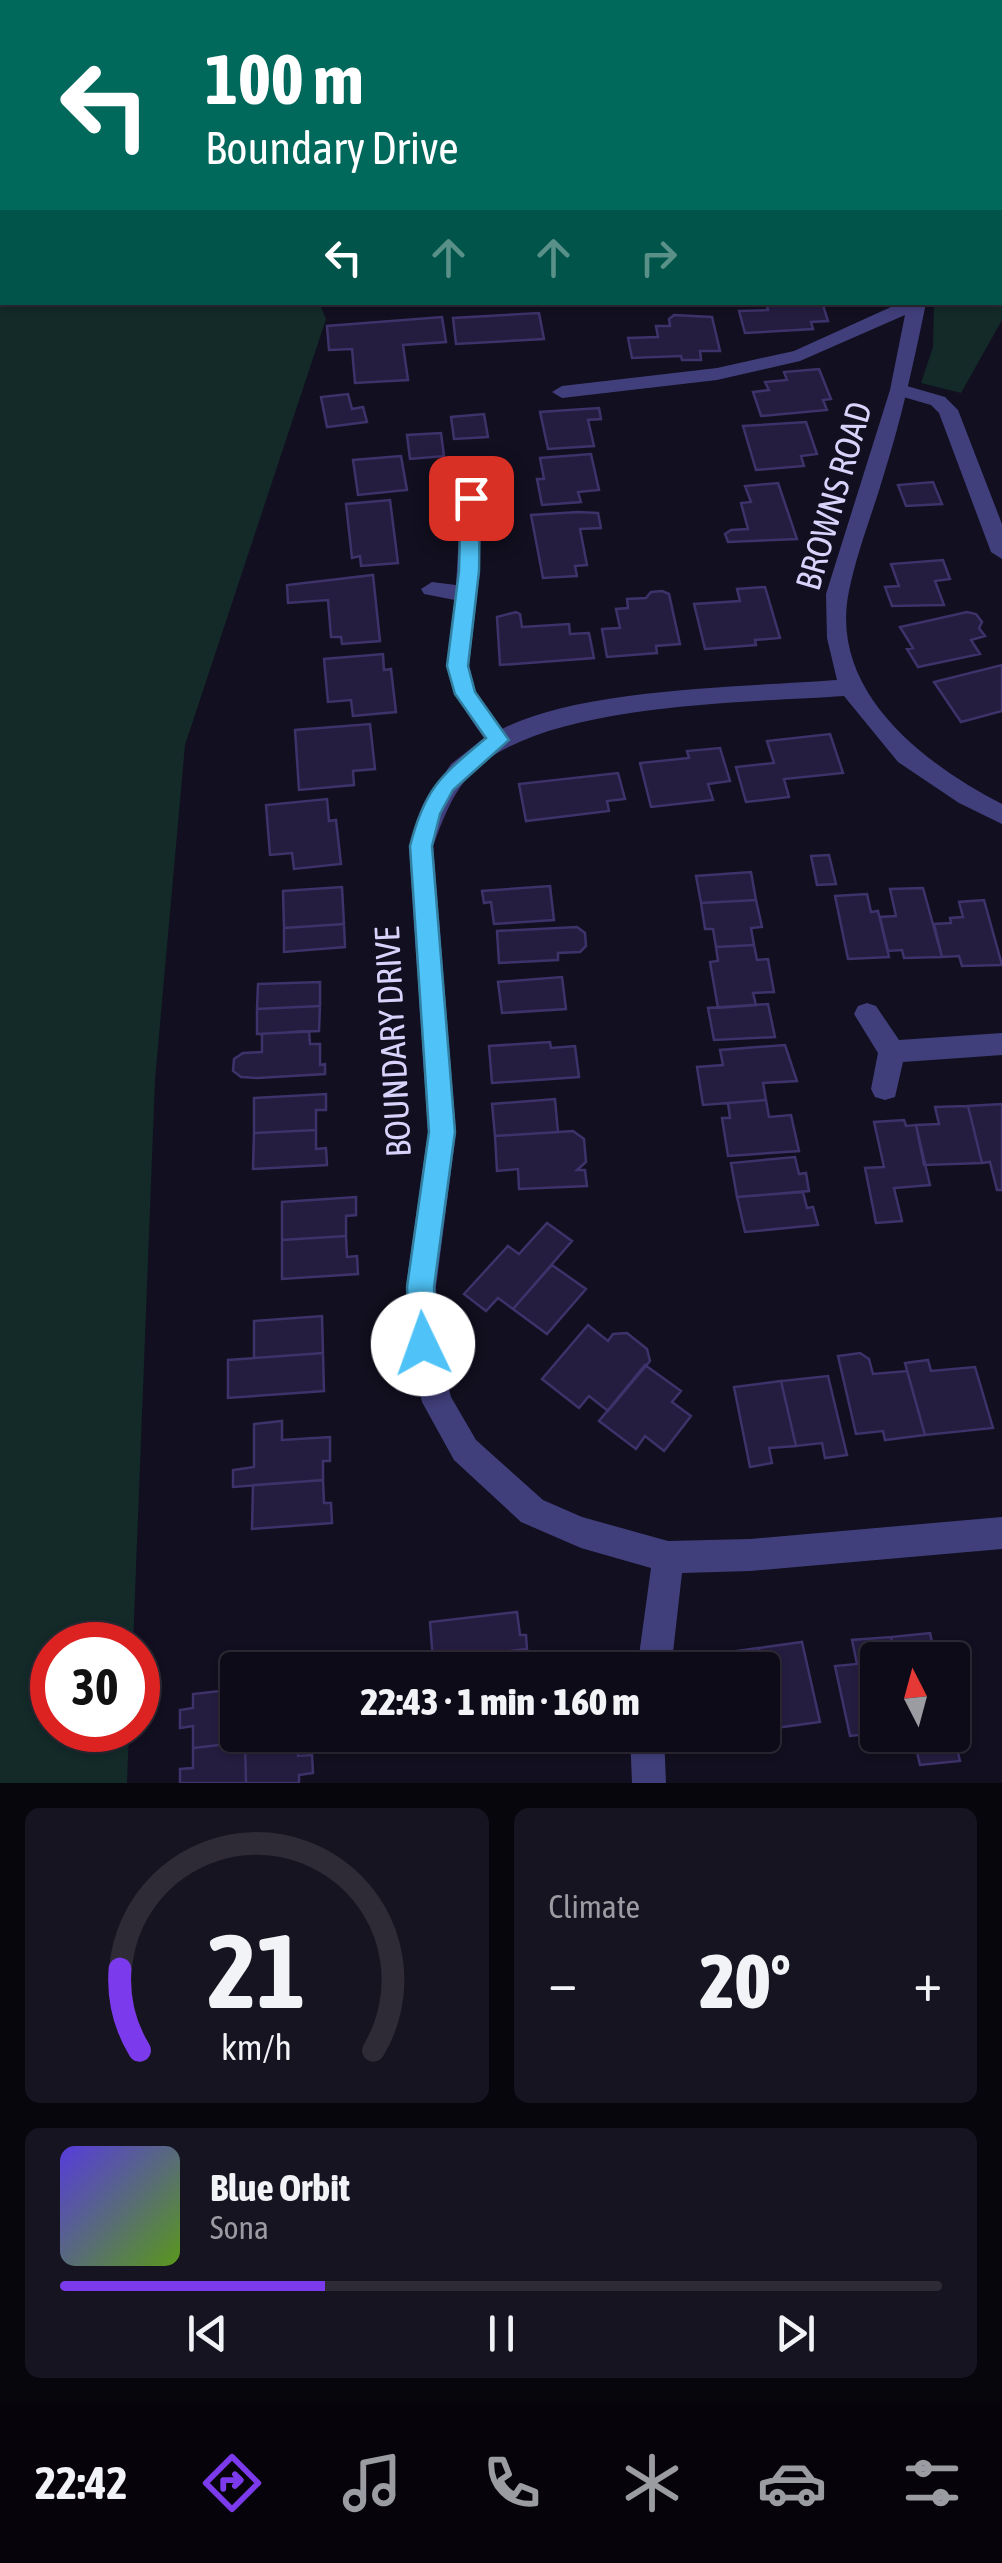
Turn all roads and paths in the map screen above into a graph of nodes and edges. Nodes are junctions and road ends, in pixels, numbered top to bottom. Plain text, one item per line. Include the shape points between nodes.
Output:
1 (912, 305) edge
2 (916, 305) edge
3 (900, 390) junction
4 (562, 392) dead end
5 (471, 498) dead end
6 (1002, 552) edge
7 (432, 588) dead end
8 (466, 594) junction
9 (850, 686) junction
10 (498, 740) junction
11 (1002, 815) edge
12 (867, 1014) dead end
13 (1002, 1044) edge
14 (892, 1052) junction
15 (884, 1089) dead end
16 (1002, 1532) edge
17 (668, 1557) junction
18 (656, 1652) edge
19 (648, 1752) edge
20 (649, 1783) edge

1 - 4 street via 800,355 717,374
2 - 3 street, BROWNS ROAD
3 - 6 street via 948,410
3 - 9 street, BROWNS ROAD via 837,594 838,638
5 - 8 street
7 - 8 street
8 - 10 street via 458,666 465,694
9 - 10 street, BOUNDARY DRIVE via 577,710
9 - 11 street, BROWNS ROAD via 906,756
10 - 17 street, BOUNDARY DRIVE via 444,785 421,846 442,1132 420,1287 423,1344 438,1402 465,1450 494,1481 532,1511
12 - 14 street
13 - 14 street
14 - 15 street
16 - 17 street, BOUNDARY DRIVE
17 - 18 street
19 - 20 street

